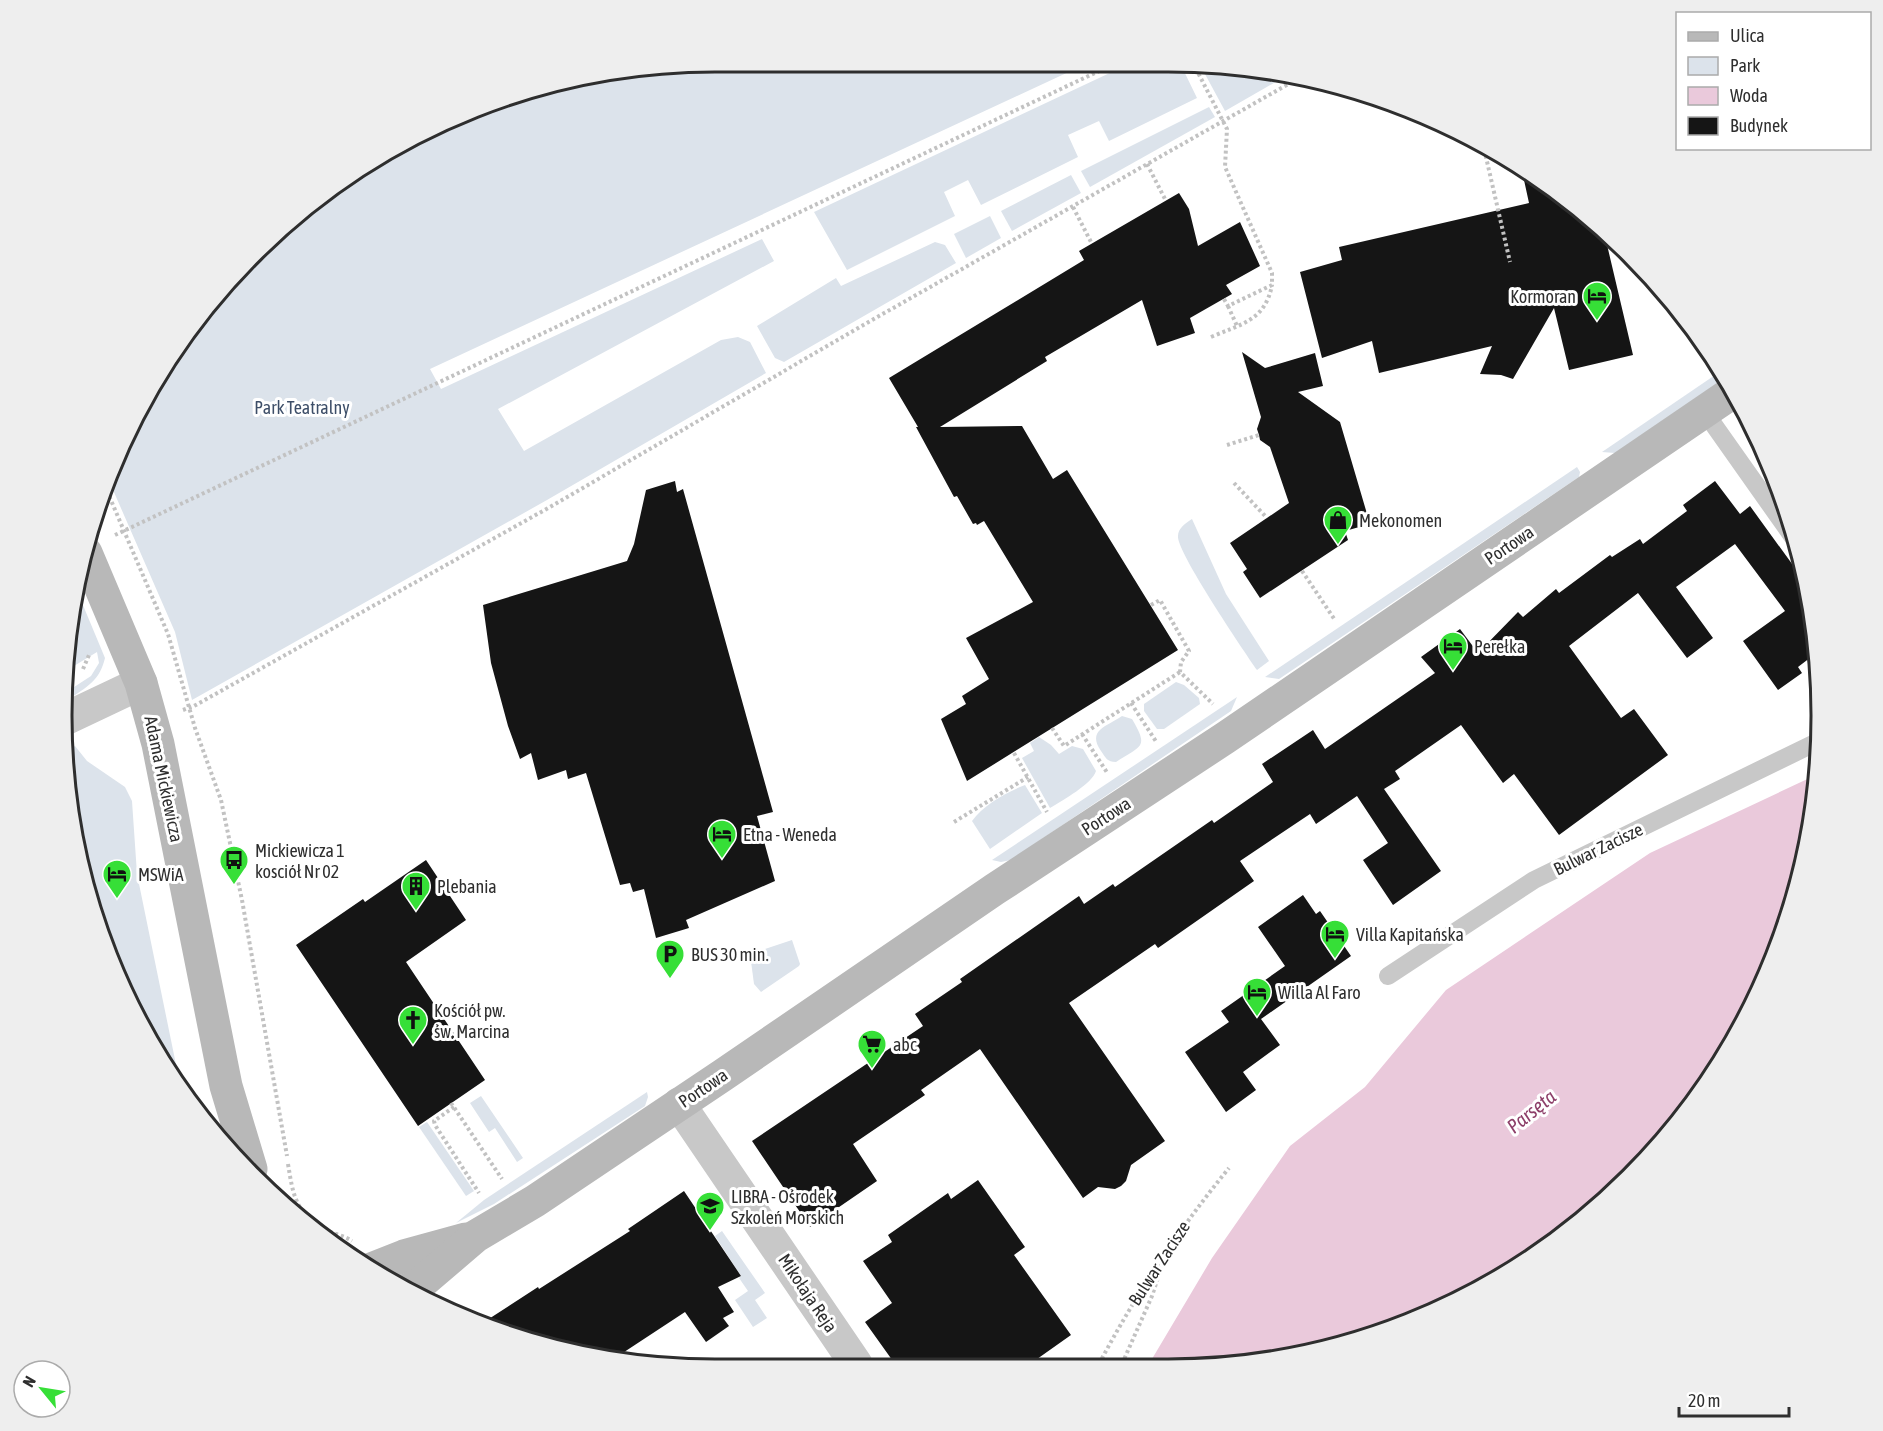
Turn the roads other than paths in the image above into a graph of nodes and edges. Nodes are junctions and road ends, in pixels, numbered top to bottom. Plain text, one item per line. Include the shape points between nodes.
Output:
1 (1726, 396) edge
2 (1704, 411) junction
3 (1780, 521) edge
4 (99, 544) edge
5 (141, 683) junction
6 (72, 716) edge
7 (1810, 745) edge
8 (1388, 976) dead end
9 (226, 1086) junction
10 (679, 1104) junction
11 (225, 1132) edge
12 (247, 1157) edge
13 (476, 1236) junction
14 (370, 1258) edge
15 (417, 1285) edge
16 (853, 1359) edge

1 - 2 street, Portowa
2 - 3 lane
2 - 10 street, Portowa
4 - 5 street, Adama Mickiewicza
5 - 6 street
5 - 9 street, Adama Mickiewicza via 158,744
7 - 8 lane, Bulwar Zacisze via 1533,880
9 - 11 street, Adama Mickiewicza
9 - 12 street, Adama Mickiewicza
10 - 13 street, Portowa
10 - 16 street, Mikołaja Reja
13 - 14 street, Portowa via 404,1256
13 - 15 street, Portowa

